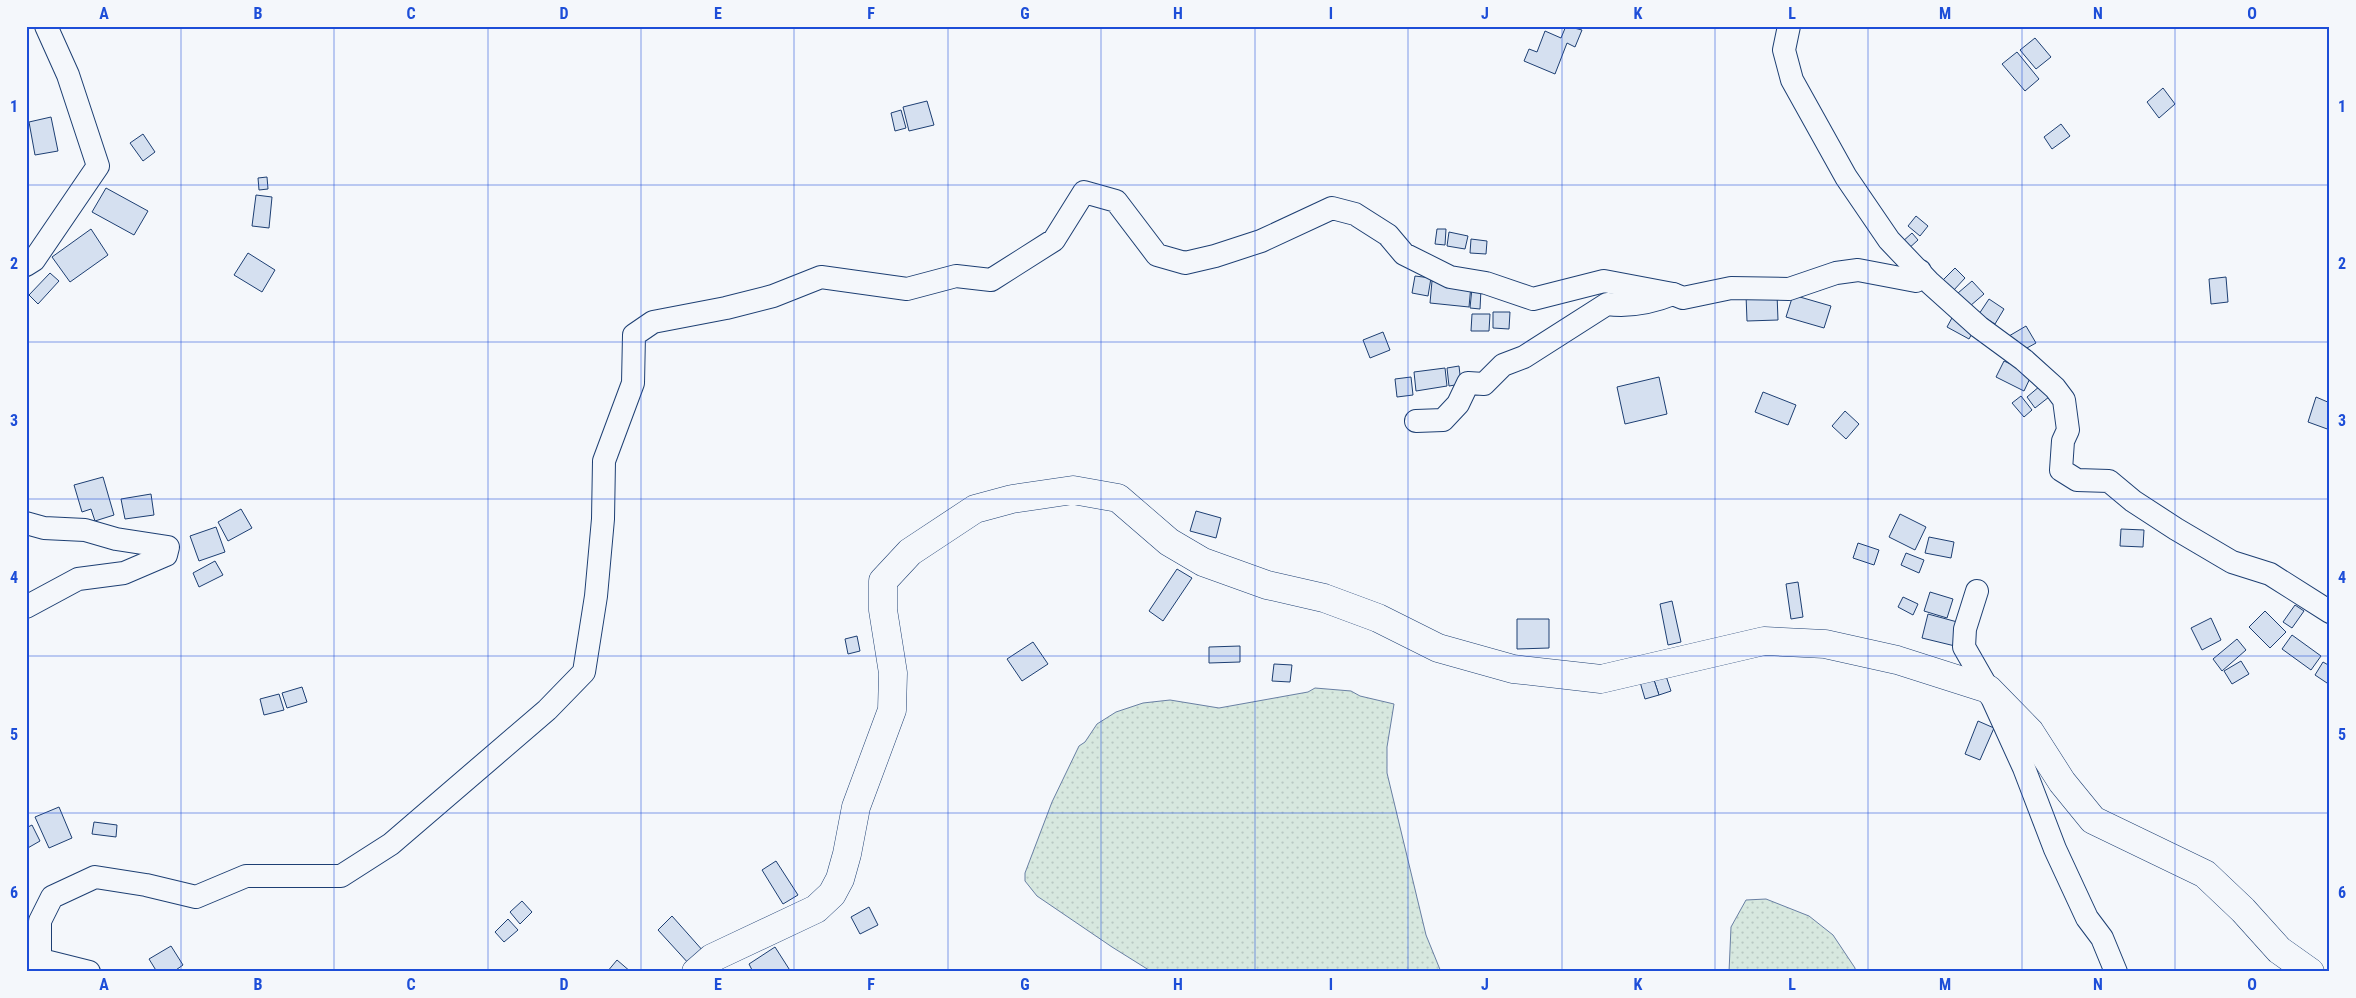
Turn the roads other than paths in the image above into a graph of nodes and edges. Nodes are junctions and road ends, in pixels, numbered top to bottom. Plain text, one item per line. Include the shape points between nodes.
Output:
1 (46, 26) edge
2 (1788, 26) edge
3 (26, 265) edge
4 (1920, 271) junction
5 (1673, 294) junction
6 (1416, 421) dead end
7 (26, 523) edge
8 (1977, 591) dead end
9 (26, 607) edge
10 (2330, 612) edge
11 (1988, 689) junction
12 (41, 966) edge
13 (89, 972) edge
14 (696, 972) edge
15 (2116, 972) edge
16 (2310, 972) edge

1 - 3 street via 68,75 98,166 34,260
2 - 4 street via 1784,50 1792,80 1846,177 1889,240
4 - 5 street via 1916,281 1858,270 1836,273 1789,289 1732,288 1683,298
4 - 10 street via 1979,328 2024,360 2064,400 2068,430 2062,441 2061,470 2077,480 2109,481 2133,502 2176,530 2232,562 2270,574
5 - 6 street via 1643,304 1607,304 1524,357 1503,365 1484,384 1468,383 1458,404 1443,420
5 - 12 street via 1604,280 1533,299 1486,283 1450,276 1404,254 1388,235 1355,214 1332,208 1261,241 1185,263 1157,255 1116,201 1084,192 1054,240 991,280 956,276 907,289 821,277 773,296 653,322 634,335 633,383 604,461 596,596 584,672 547,710 391,844 341,876 246,876 196,897 95,877 52,897 40,921
7 - 9 street via 44,528 85,530 116,539 168,547 166,555 124,573 78,579
8 - 11 street via 1965,630 1964,647
11 - 14 main road via 1897,660 1825,644 1764,641 1601,679 1513,669 1438,648 1378,618 1324,598 1266,585 1203,562 1169,542 1118,498 1074,490 1012,499 974,509 935,533 910,552 883,580 883,610 893,673 892,710 856,807 847,854 832,894 816,909 712,958
11 - 15 street via 2024,768 2055,849 2088,918 2102,938
11 - 16 main road via 2030,732 2062,782 2094,820 2205,874 2244,910 2279,950
12 - 13 street

